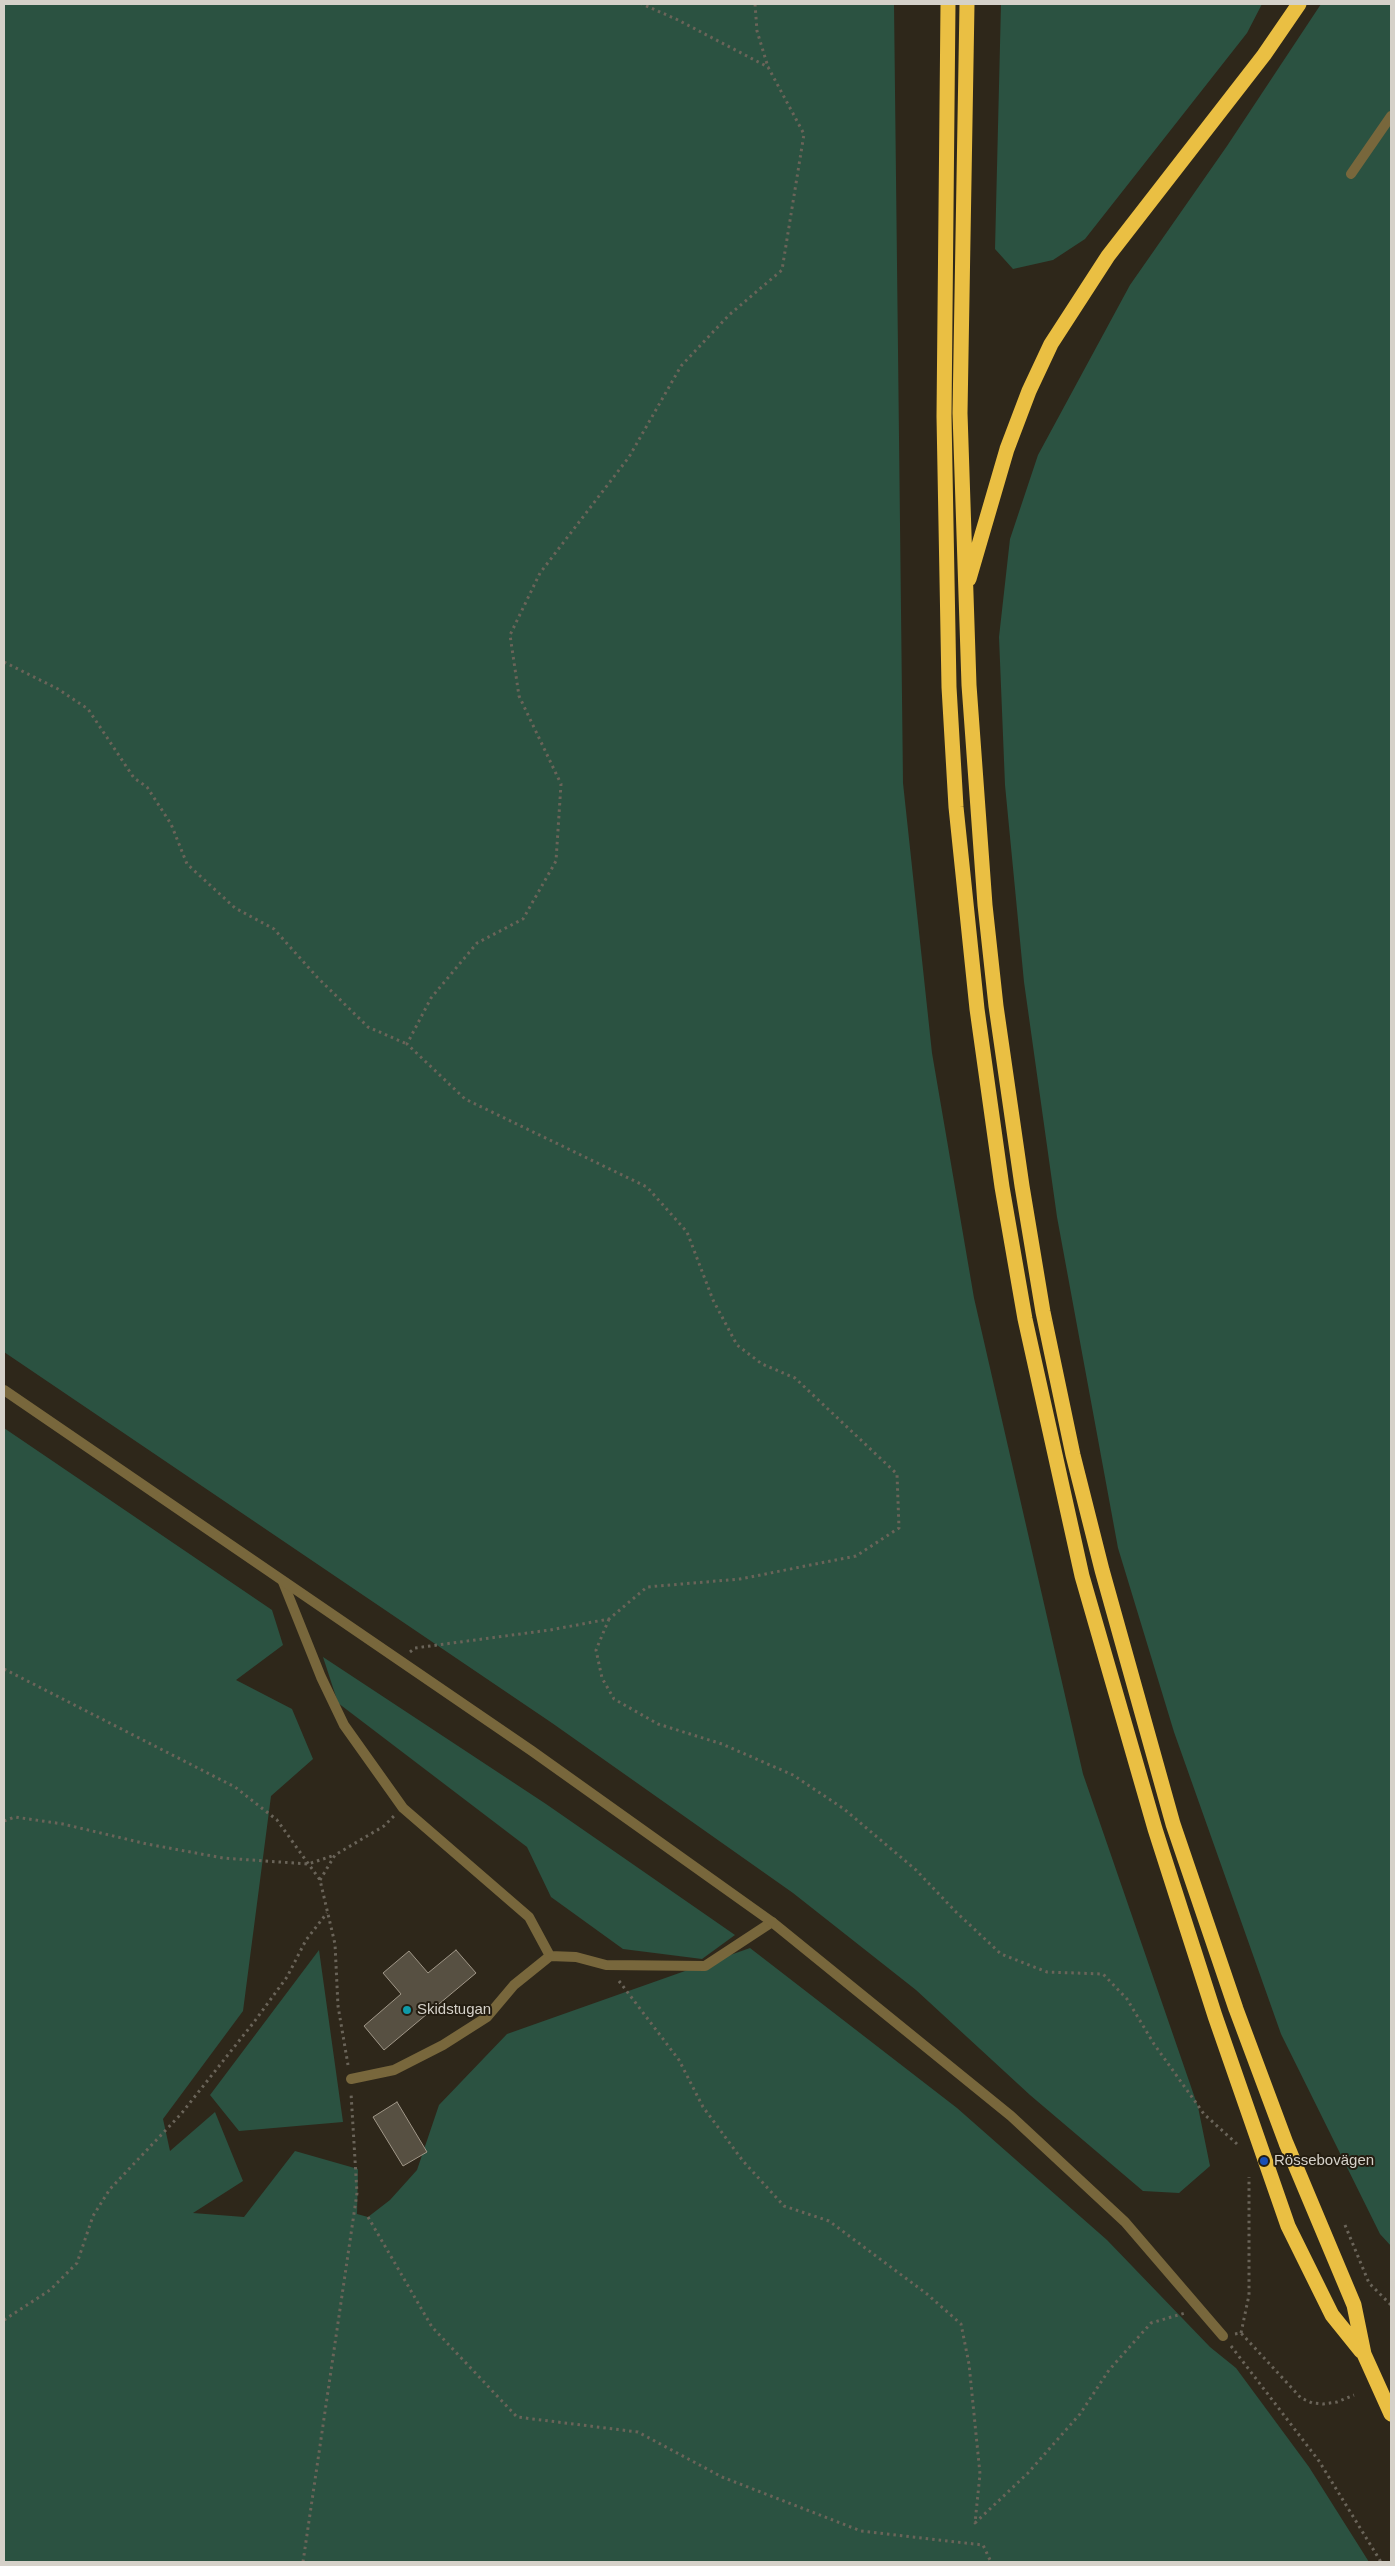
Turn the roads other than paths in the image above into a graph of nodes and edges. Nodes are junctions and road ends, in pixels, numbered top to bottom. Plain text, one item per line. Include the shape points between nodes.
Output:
1 (948, 4) edge
2 (967, 4) edge
3 (1299, 4) edge
4 (1391, 116) edge
5 (1351, 174) dead end
6 (965, 595) junction
7 (4, 1390) edge
8 (284, 1582) junction
9 (772, 1922) junction
10 (550, 1956) junction
11 (351, 2079) road end
12 (1223, 2336) road end
13 (1364, 2354) junction
14 (1391, 2414) edge

1 - 13 highway via 944,416 949,687 956,807 977,1009 1022,1300 1082,1576 1155,1829 1215,2016 1288,2226 1332,2315
2 - 6 highway via 960,413
3 - 6 highway via 1264,55 1108,256 1051,344 1007,449
4 - 5 street
6 - 13 highway via 977,804 996,1006 1043,1312 1073,1455 1131,1680 1173,1824 1279,2125 1354,2305
7 - 8 street
8 - 9 street via 532,1750
8 - 10 street via 321,1677 344,1725 403,1808 529,1917
9 - 10 street via 705,1966 606,1964 576,1956
9 - 12 street via 1011,2116 1125,2222
10 - 11 street via 514,1985 487,2017 443,2045 394,2070
13 - 14 highway

